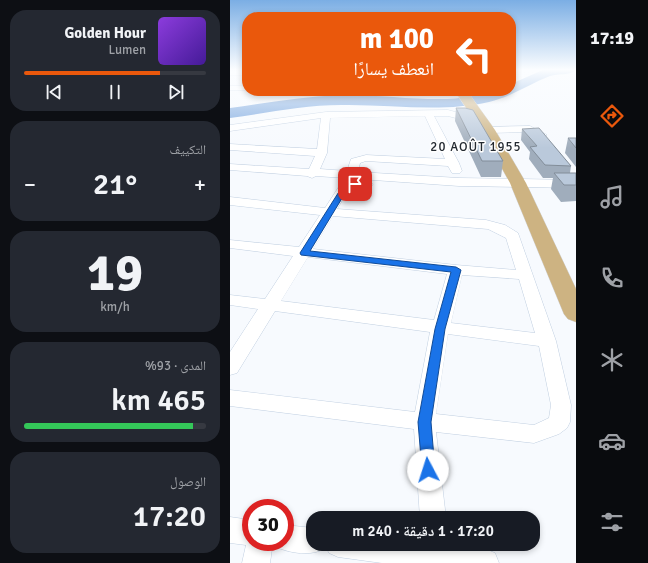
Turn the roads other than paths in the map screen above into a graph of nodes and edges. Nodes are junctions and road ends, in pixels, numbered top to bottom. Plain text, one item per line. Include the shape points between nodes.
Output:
1 (464, 96) edge
2 (428, 113) junction
3 (326, 115) junction
4 (268, 123) junction
5 (483, 123) junction
6 (230, 128) edge
7 (551, 146) edge
8 (230, 147) edge
9 (254, 149) junction
10 (322, 153) junction
11 (453, 163) junction
12 (235, 168) edge
13 (312, 174) junction
14 (351, 176) junction
15 (230, 178) edge
16 (459, 182) junction
17 (518, 183) junction
18 (576, 184) edge
19 (426, 192) dead end
20 (230, 201) edge
21 (328, 212) junction
22 (230, 244) edge
23 (304, 253) junction
24 (456, 270) junction
25 (526, 275) junction
26 (230, 300) edge
27 (271, 305) junction
28 (576, 314) edge
29 (440, 329) junction
30 (547, 342) junction
31 (230, 368) edge
32 (230, 398) edge
33 (424, 422) junction
34 (431, 511) edge
35 (230, 530) edge
36 (242, 532) edge
37 (294, 539) edge
38 (306, 540) edge
39 (258, 551) edge
40 (407, 551) edge
41 (436, 554) edge
42 (256, 563) edge
43 (485, 563) edge

1 - 5 main road
2 - 3 street
2 - 5 street via 454,114
2 - 11 street
3 - 4 street
3 - 10 street
4 - 6 street
4 - 9 street
5 - 7 street via 534,130 541,133
5 - 17 main road
8 - 9 street
9 - 10 street
9 - 12 street
10 - 13 street
11 - 14 street via 366,158 355,161
11 - 16 street
12 - 13 street
12 - 15 street
13 - 14 street
14 - 16 street
16 - 17 street
17 - 18 street
17 - 28 main road
19 - 21 street via 350,185 344,188
20 - 21 street
21 - 23 street
21 - 25 street via 498,227 513,236
22 - 23 street
23 - 24 street
23 - 27 street
24 - 25 street
24 - 29 street
25 - 30 street
26 - 27 street
27 - 29 street
27 - 31 street
29 - 30 street
29 - 33 street
30 - 33 street via 561,405 559,422 551,428 534,434
32 - 33 street
33 - 34 street
35 - 36 street
37 - 38 street
39 - 42 street
40 - 41 street
41 - 43 street

